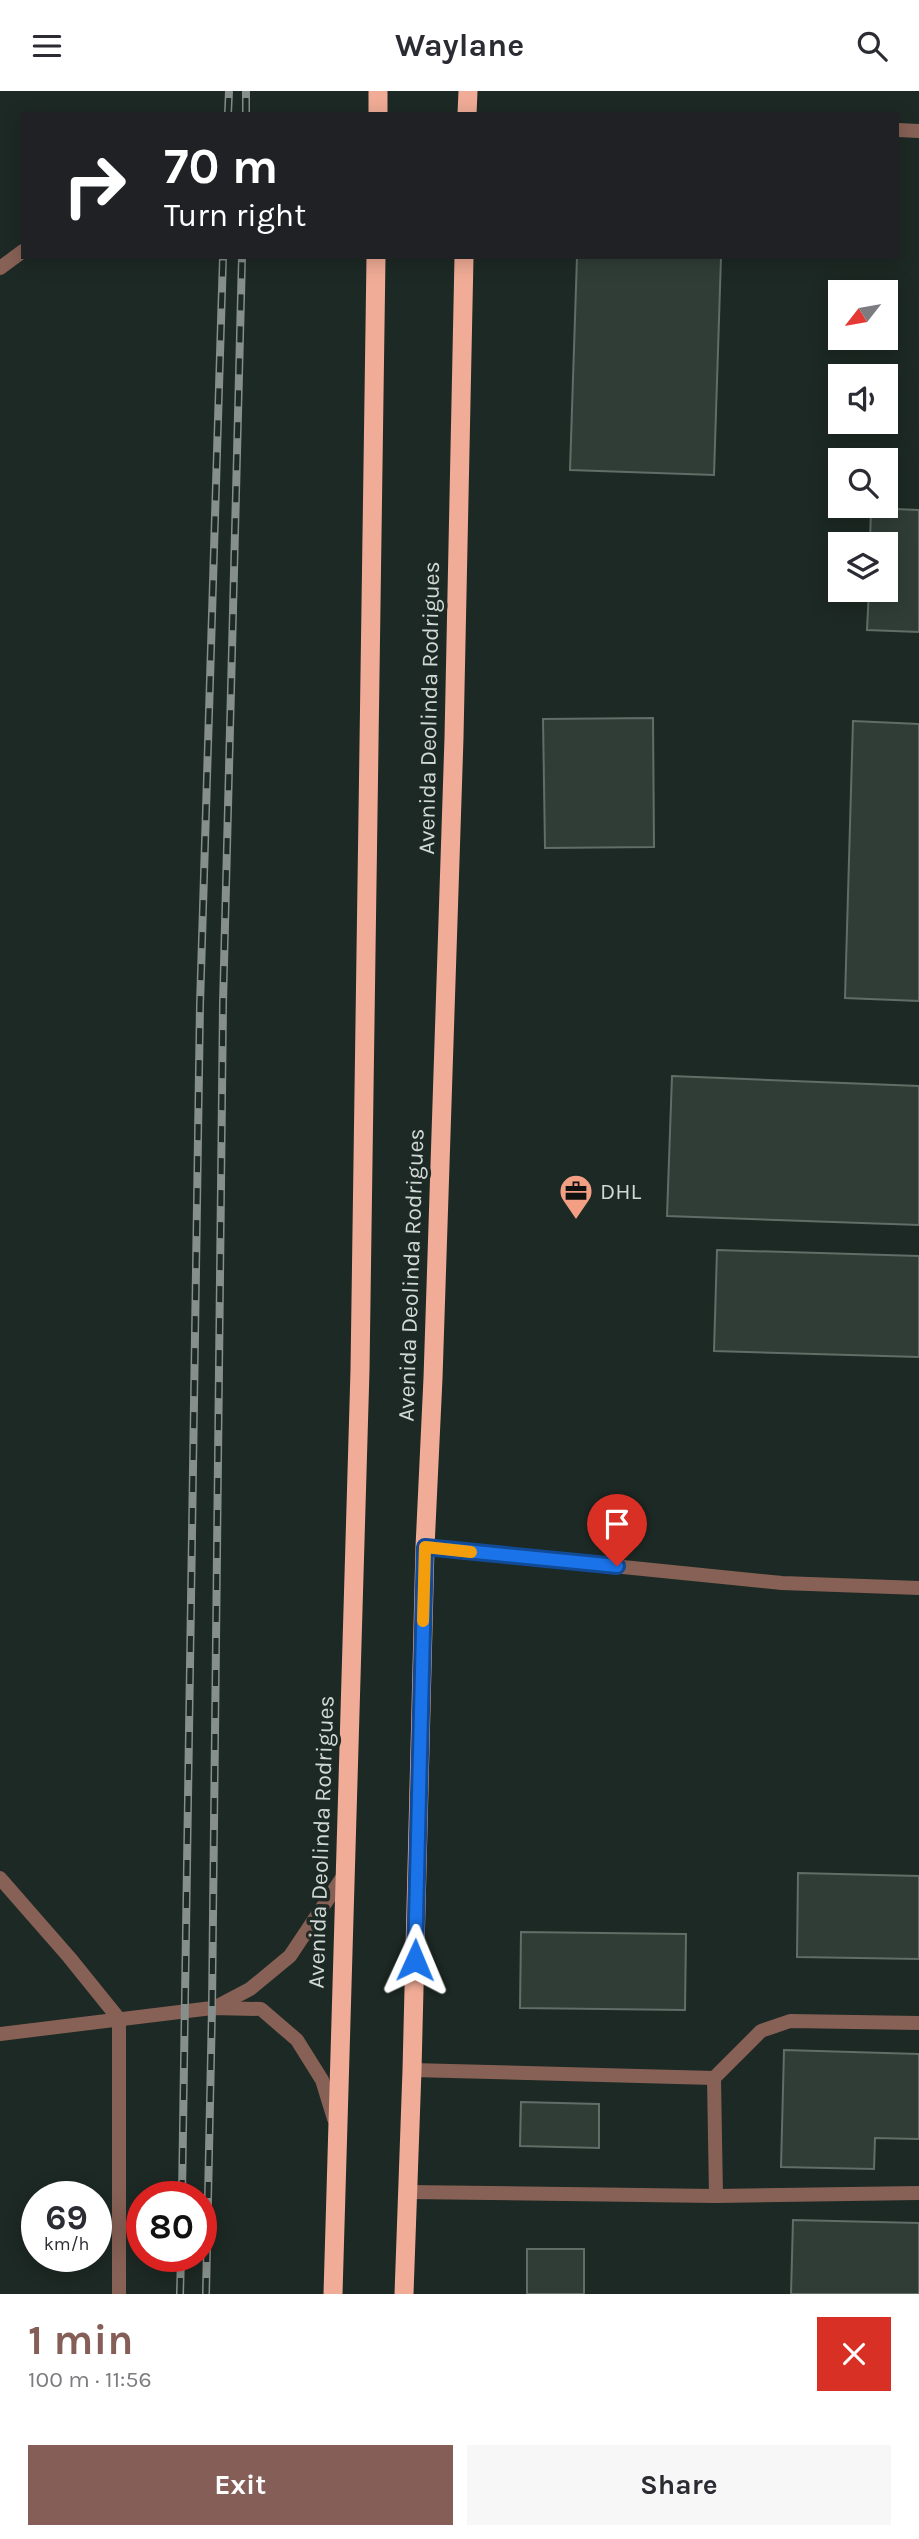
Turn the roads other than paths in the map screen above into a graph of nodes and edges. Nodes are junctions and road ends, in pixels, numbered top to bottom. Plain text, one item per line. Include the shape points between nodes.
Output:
1 (378, 91) edge
2 (468, 91) edge
3 (378, 112) edge
4 (467, 112) edge
5 (899, 130) edge
6 (919, 131) edge
7 (21, 252) edge
8 (376, 259) edge
9 (464, 259) edge
10 (0, 268) edge
11 (425, 1547) junction
12 (919, 1588) edge
13 (344, 1875) junction
14 (0, 1878) edge
15 (212, 2008) junction
16 (118, 2019) junction
17 (919, 2023) edge
18 (0, 2034) edge
19 (412, 2070) junction
20 (714, 2078) junction
21 (336, 2128) junction
22 (408, 2192) junction
23 (919, 2193) edge
24 (716, 2196) junction
25 (118, 2294) edge
26 (333, 2294) edge
27 (404, 2294) edge

1 - 3 highway
2 - 4 highway
5 - 6 street
7 - 10 street
8 - 13 highway, Avenida Deolinda Rodrigues via 360,1370
9 - 11 highway, Avenida Deolinda Rodrigues via 454,738
11 - 12 street via 782,1583
11 - 19 highway, Avenida Deolinda Rodrigues
13 - 15 street via 290,1956 250,1989
13 - 21 highway, Avenida Deolinda Rodrigues
14 - 16 street
15 - 16 street
15 - 21 street via 261,2009 297,2041 322,2080
16 - 18 street
16 - 25 street
17 - 20 street via 790,2021 761,2031
19 - 20 street
19 - 22 highway, Avenida Deolinda Rodrigues
20 - 24 street
21 - 26 highway, Avenida Deolinda Rodrigues
22 - 24 street
22 - 27 highway, Avenida Deolinda Rodrigues
23 - 24 street

